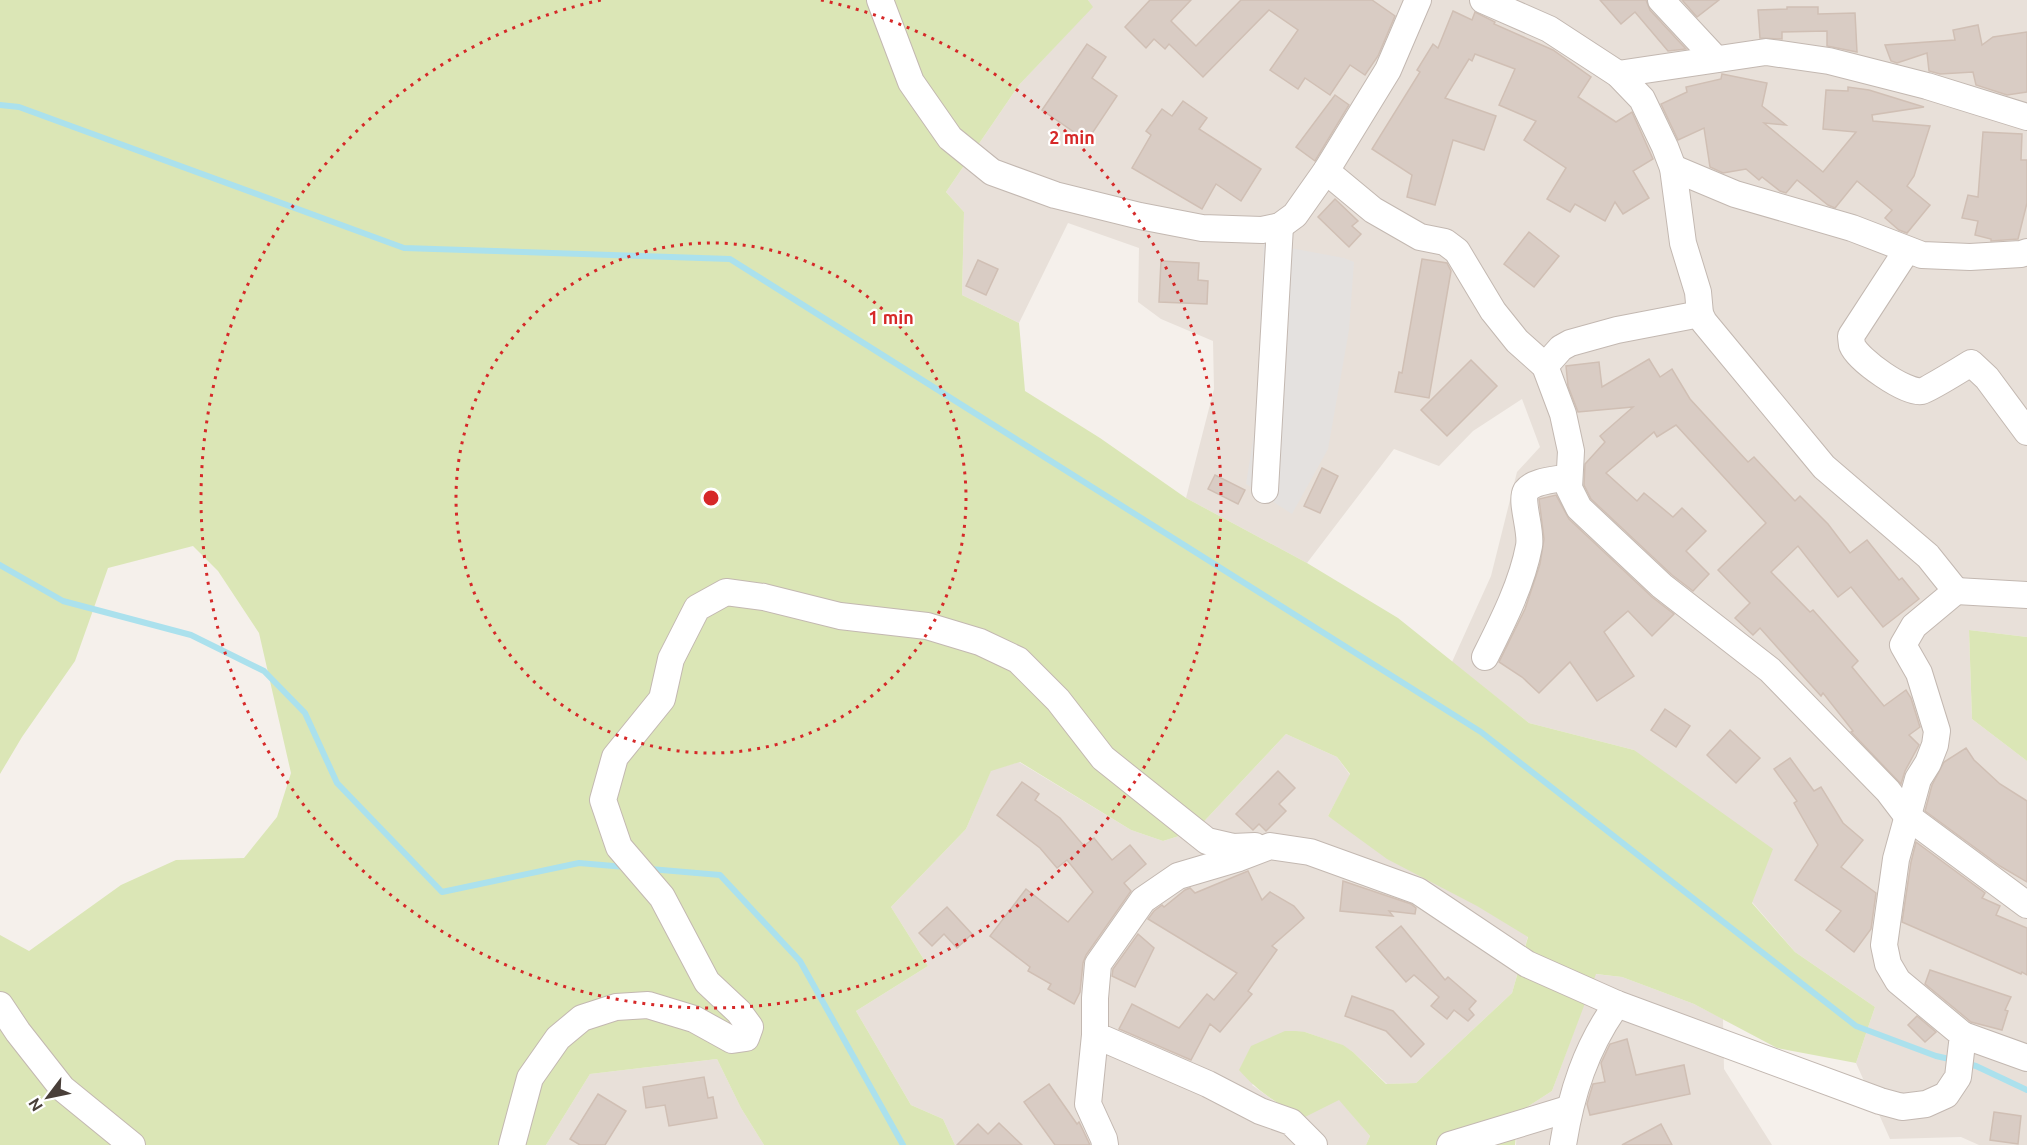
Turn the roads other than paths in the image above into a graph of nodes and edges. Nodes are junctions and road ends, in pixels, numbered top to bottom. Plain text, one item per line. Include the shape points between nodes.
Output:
1 (880, 0) edge
2 (1418, 0) edge
3 (1483, 0) edge
4 (1661, 0) edge
5 (1716, 59) junction
6 (1618, 74) junction
7 (2027, 117) edge
8 (1673, 168) junction
9 (1326, 171) junction
10 (1280, 226) junction
11 (2027, 252) edge
12 (1902, 258) junction
13 (1700, 314) junction
14 (1545, 366) junction
15 (2027, 432) edge
16 (1569, 477) junction
17 (1265, 490) dead end
18 (1956, 591) junction
19 (2027, 595) edge
20 (1485, 657) dead end
21 (1907, 816) junction
22 (1270, 846) junction
23 (2027, 905) edge
24 (1617, 1004) junction
25 (0, 1005) edge
26 (1095, 1035) junction
27 (1962, 1041) junction
28 (2027, 1058) edge
29 (1568, 1110) junction
30 (132, 1145) edge
31 (512, 1145) edge
32 (1105, 1145) edge
33 (1314, 1145) edge
34 (1450, 1145) edge
35 (1563, 1145) edge

1 - 10 street via 910,82 950,138 992,172 1055,195 1202,228 1262,230
2 - 9 street via 1388,69
3 - 6 street via 1549,29
4 - 5 street
5 - 6 street
5 - 7 street via 1766,52 1828,61
6 - 8 street via 1642,99
8 - 12 street via 1735,194 1852,228
8 - 13 street via 1683,243 1698,292
9 - 10 street via 1295,215
9 - 14 street via 1373,210 1420,237 1445,242 1458,250 1492,311
10 - 17 street
11 - 12 street
12 - 15 street via 1851,336 1859,355 1908,390 1923,391 1971,363
13 - 14 street via 1570,343
13 - 18 street via 1824,467 1928,555
14 - 16 street via 1563,414 1571,451
16 - 20 street via 1534,485 1524,496 1530,544 1508,610
16 - 21 street via 1569,488 1579,508 1662,586 1770,670 1888,791
18 - 19 street
18 - 21 street via 1914,626 1903,645 1920,676 1937,731
21 - 23 street
21 - 27 street via 1888,910 1884,945 1888,964 1898,981
22 - 24 street via 1319,855 1418,891 1527,964
22 - 26 street via 1178,876 1143,900 1098,964
22 - 31 street via 1233,847 1207,841 1103,758 1058,700 1018,660 980,642 927,626 840,616 726,592 697,608 671,659 662,699 615,757 603,800 619,847 662,897 707,982 750,1027 746,1038 732,1040 694,1019 648,1005 616,1006 582,1018 558,1038 530,1078
24 - 27 street via 1902,1107 1926,1104 1946,1095 1958,1077
24 - 29 street via 1583,1063
25 - 30 street via 62,1088
26 - 32 street via 1088,1104
26 - 33 street via 1291,1122
27 - 28 street
29 - 34 street
29 - 35 street

